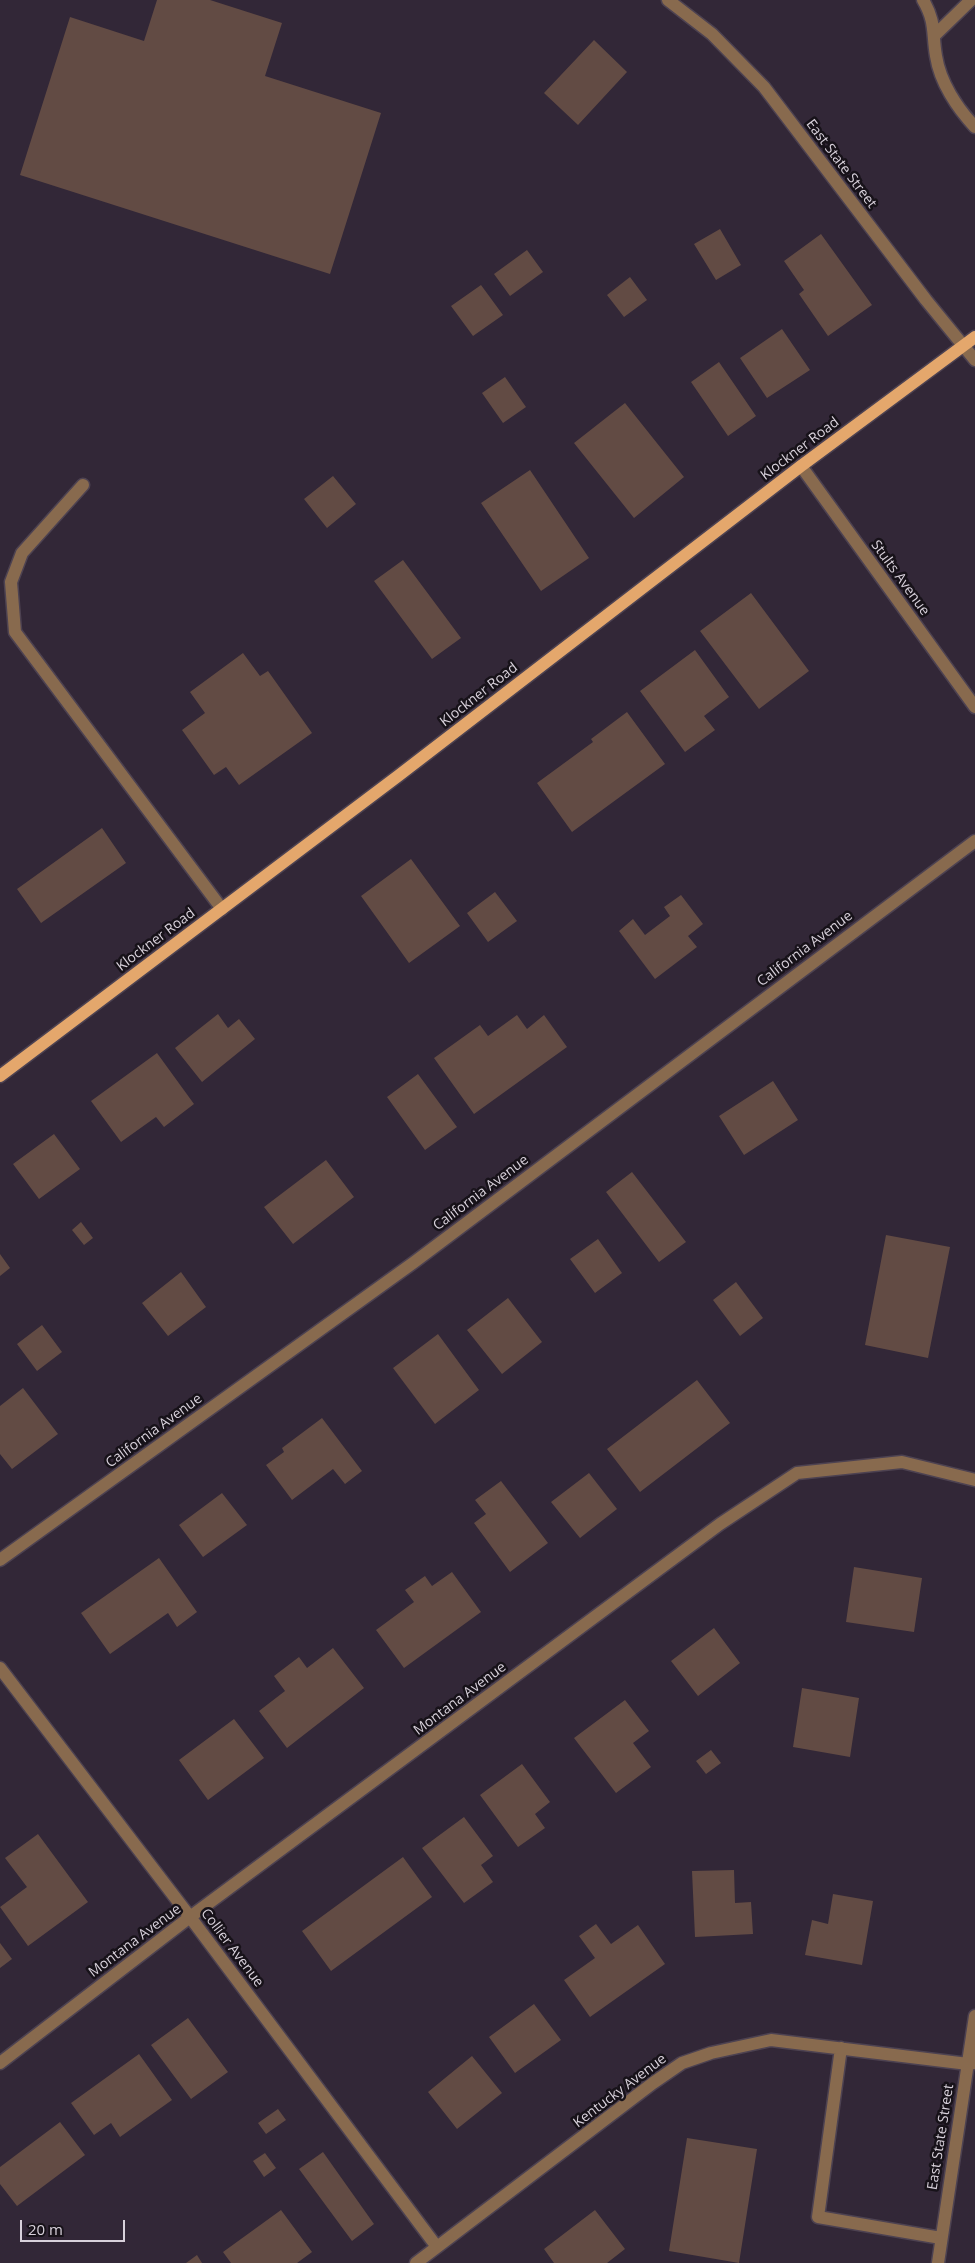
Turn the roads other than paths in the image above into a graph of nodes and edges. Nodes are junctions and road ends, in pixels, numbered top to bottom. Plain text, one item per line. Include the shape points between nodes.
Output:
1 (668, 0) edge
2 (923, 0) edge
3 (971, 0) edge
4 (935, 35) junction
5 (975, 127) edge
6 (975, 337) edge
7 (964, 345) junction
8 (975, 360) edge
9 (801, 466) junction
10 (83, 485) dead end
11 (975, 707) edge
12 (975, 841) edge
13 (222, 909) junction
14 (0, 1076) edge
15 (975, 1480) edge
16 (0, 1560) edge
17 (0, 1668) edge
18 (190, 1917) junction
19 (975, 2016) edge
20 (842, 2048) junction
21 (0, 2063) edge
22 (971, 2063) edge
23 (941, 2238) junction
24 (437, 2247) junction
25 (416, 2263) edge
26 (938, 2263) edge

1 - 7 street, East State Street via 712,34 764,87
2 - 4 street via 930,12
3 - 4 street
4 - 5 street via 936,56 952,98
6 - 7 main road, Klockner Road
7 - 8 street, East State Street
7 - 9 main road, Klockner Road
9 - 11 street, Stults Avenue
9 - 13 main road, Klockner Road
10 - 13 street via 22,553 11,582 16,632
12 - 16 street, California Avenue via 421,1257
13 - 14 main road, Klockner Road
15 - 18 street, Montana Avenue via 902,1462 797,1473 720,1524
17 - 18 street, Collier Avenue
18 - 21 street, Montana Avenue
18 - 24 street, Collier Avenue
19 - 22 street, East State Street
20 - 22 street, Kentucky Avenue
20 - 23 street via 818,2217
20 - 24 street, Kentucky Avenue via 771,2040 682,2063
22 - 23 street, East State Street
23 - 26 street, East State Street
24 - 25 street, Kentucky Avenue

